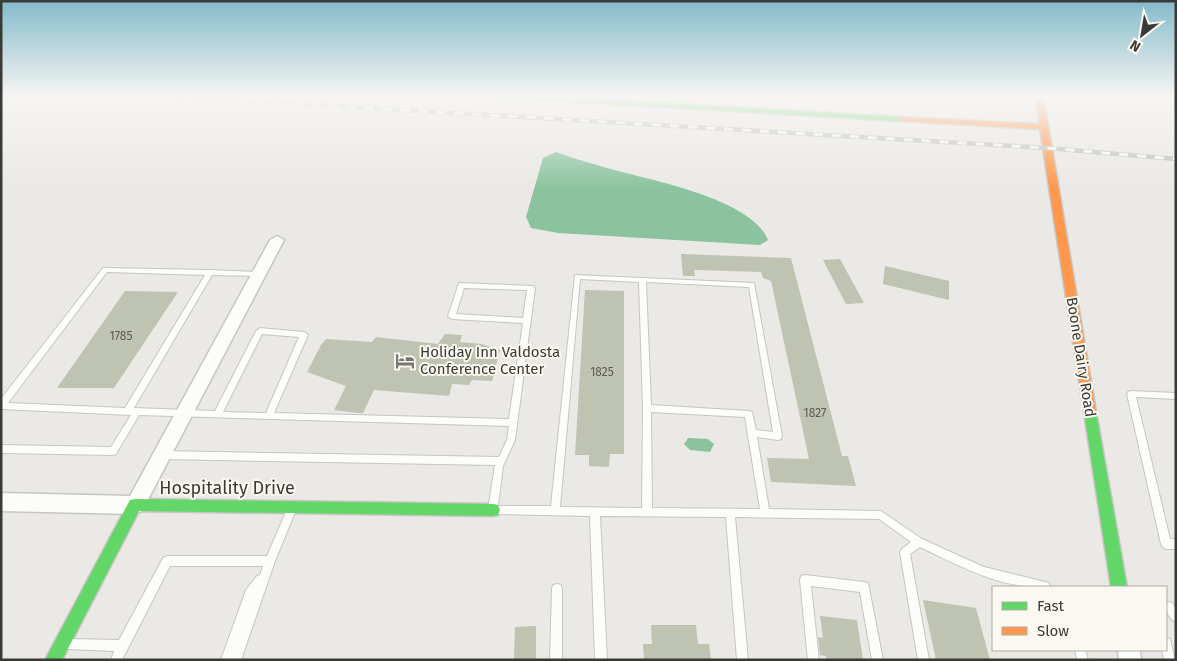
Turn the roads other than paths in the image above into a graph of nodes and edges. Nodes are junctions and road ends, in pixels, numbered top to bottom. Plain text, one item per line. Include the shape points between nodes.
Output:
1 (1024, 126) edge
2 (1044, 127) joint
3 (277, 240) dead end
4 (210, 272) junction
5 (259, 274) junction
6 (642, 280) junction
7 (527, 321) junction
8 (1176, 396) edge
9 (1, 406) edge
10 (647, 408) junction
11 (132, 412) junction
12 (184, 414) junction
13 (217, 415) junction
14 (268, 416) junction
15 (513, 423) junction
16 (752, 433) junction
17 (1, 448) edge
18 (162, 455) junction
19 (502, 461) junction
20 (1, 502) edge
21 (135, 505) junction
22 (292, 506) junction
23 (493, 510) junction
24 (555, 510) junction
25 (595, 511) junction
26 (647, 512) junction
27 (730, 513) junction
28 (765, 513) junction
29 (919, 542) junction
30 (1176, 544) edge
31 (270, 561) junction
32 (265, 573) junction
33 (1041, 586) edge
34 (1118, 586) edge
35 (557, 589) dead end
36 (1170, 607) edge
37 (1176, 617) edge
38 (61, 644) junction
39 (122, 646) junction
40 (1167, 647) edge
41 (53, 660) edge
42 (116, 660) edge
43 (226, 660) edge
44 (235, 660) edge
45 (556, 660) edge
46 (601, 660) edge
47 (743, 660) edge
48 (814, 660) edge
49 (878, 660) edge
50 (924, 660) edge
51 (1170, 660) edge

1 - 2 street
2 - 34 street, Boone Dairy Road
3 - 5 street
4 - 5 lane
4 - 9 lane via 105,270
4 - 11 lane
5 - 12 street
6 - 10 lane
6 - 16 lane via 752,285 778,436
6 - 24 lane via 577,277
7 - 7 lane via 531,288 461,285 452,316
7 - 15 lane
8 - 30 lane via 1131,394 1166,544
9 - 11 lane
10 - 16 lane via 749,414
10 - 26 lane
11 - 12 lane
11 - 17 lane via 113,451
12 - 13 lane
12 - 18 street
13 - 14 lane
13 - 14 lane via 260,331 304,335
14 - 15 lane
15 - 19 lane via 511,440
16 - 28 lane
18 - 19 lane
18 - 21 street
19 - 23 lane
20 - 21 street
21 - 22 street, Hospitality Drive
21 - 38 street
22 - 23 street, Hospitality Drive
22 - 31 lane
23 - 24 lane
24 - 25 lane
25 - 26 lane
25 - 46 lane
26 - 27 lane
27 - 28 lane
27 - 47 lane
28 - 29 lane via 881,515
29 - 33 lane via 983,572
29 - 50 lane via 905,552
31 - 32 lane
31 - 39 lane via 167,561
32 - 43 lane via 250,594
32 - 44 lane
35 - 45 lane
36 - 37 lane
38 - 39 lane
38 - 41 street
39 - 42 lane
40 - 51 lane
48 - 49 lane via 804,580 864,587

